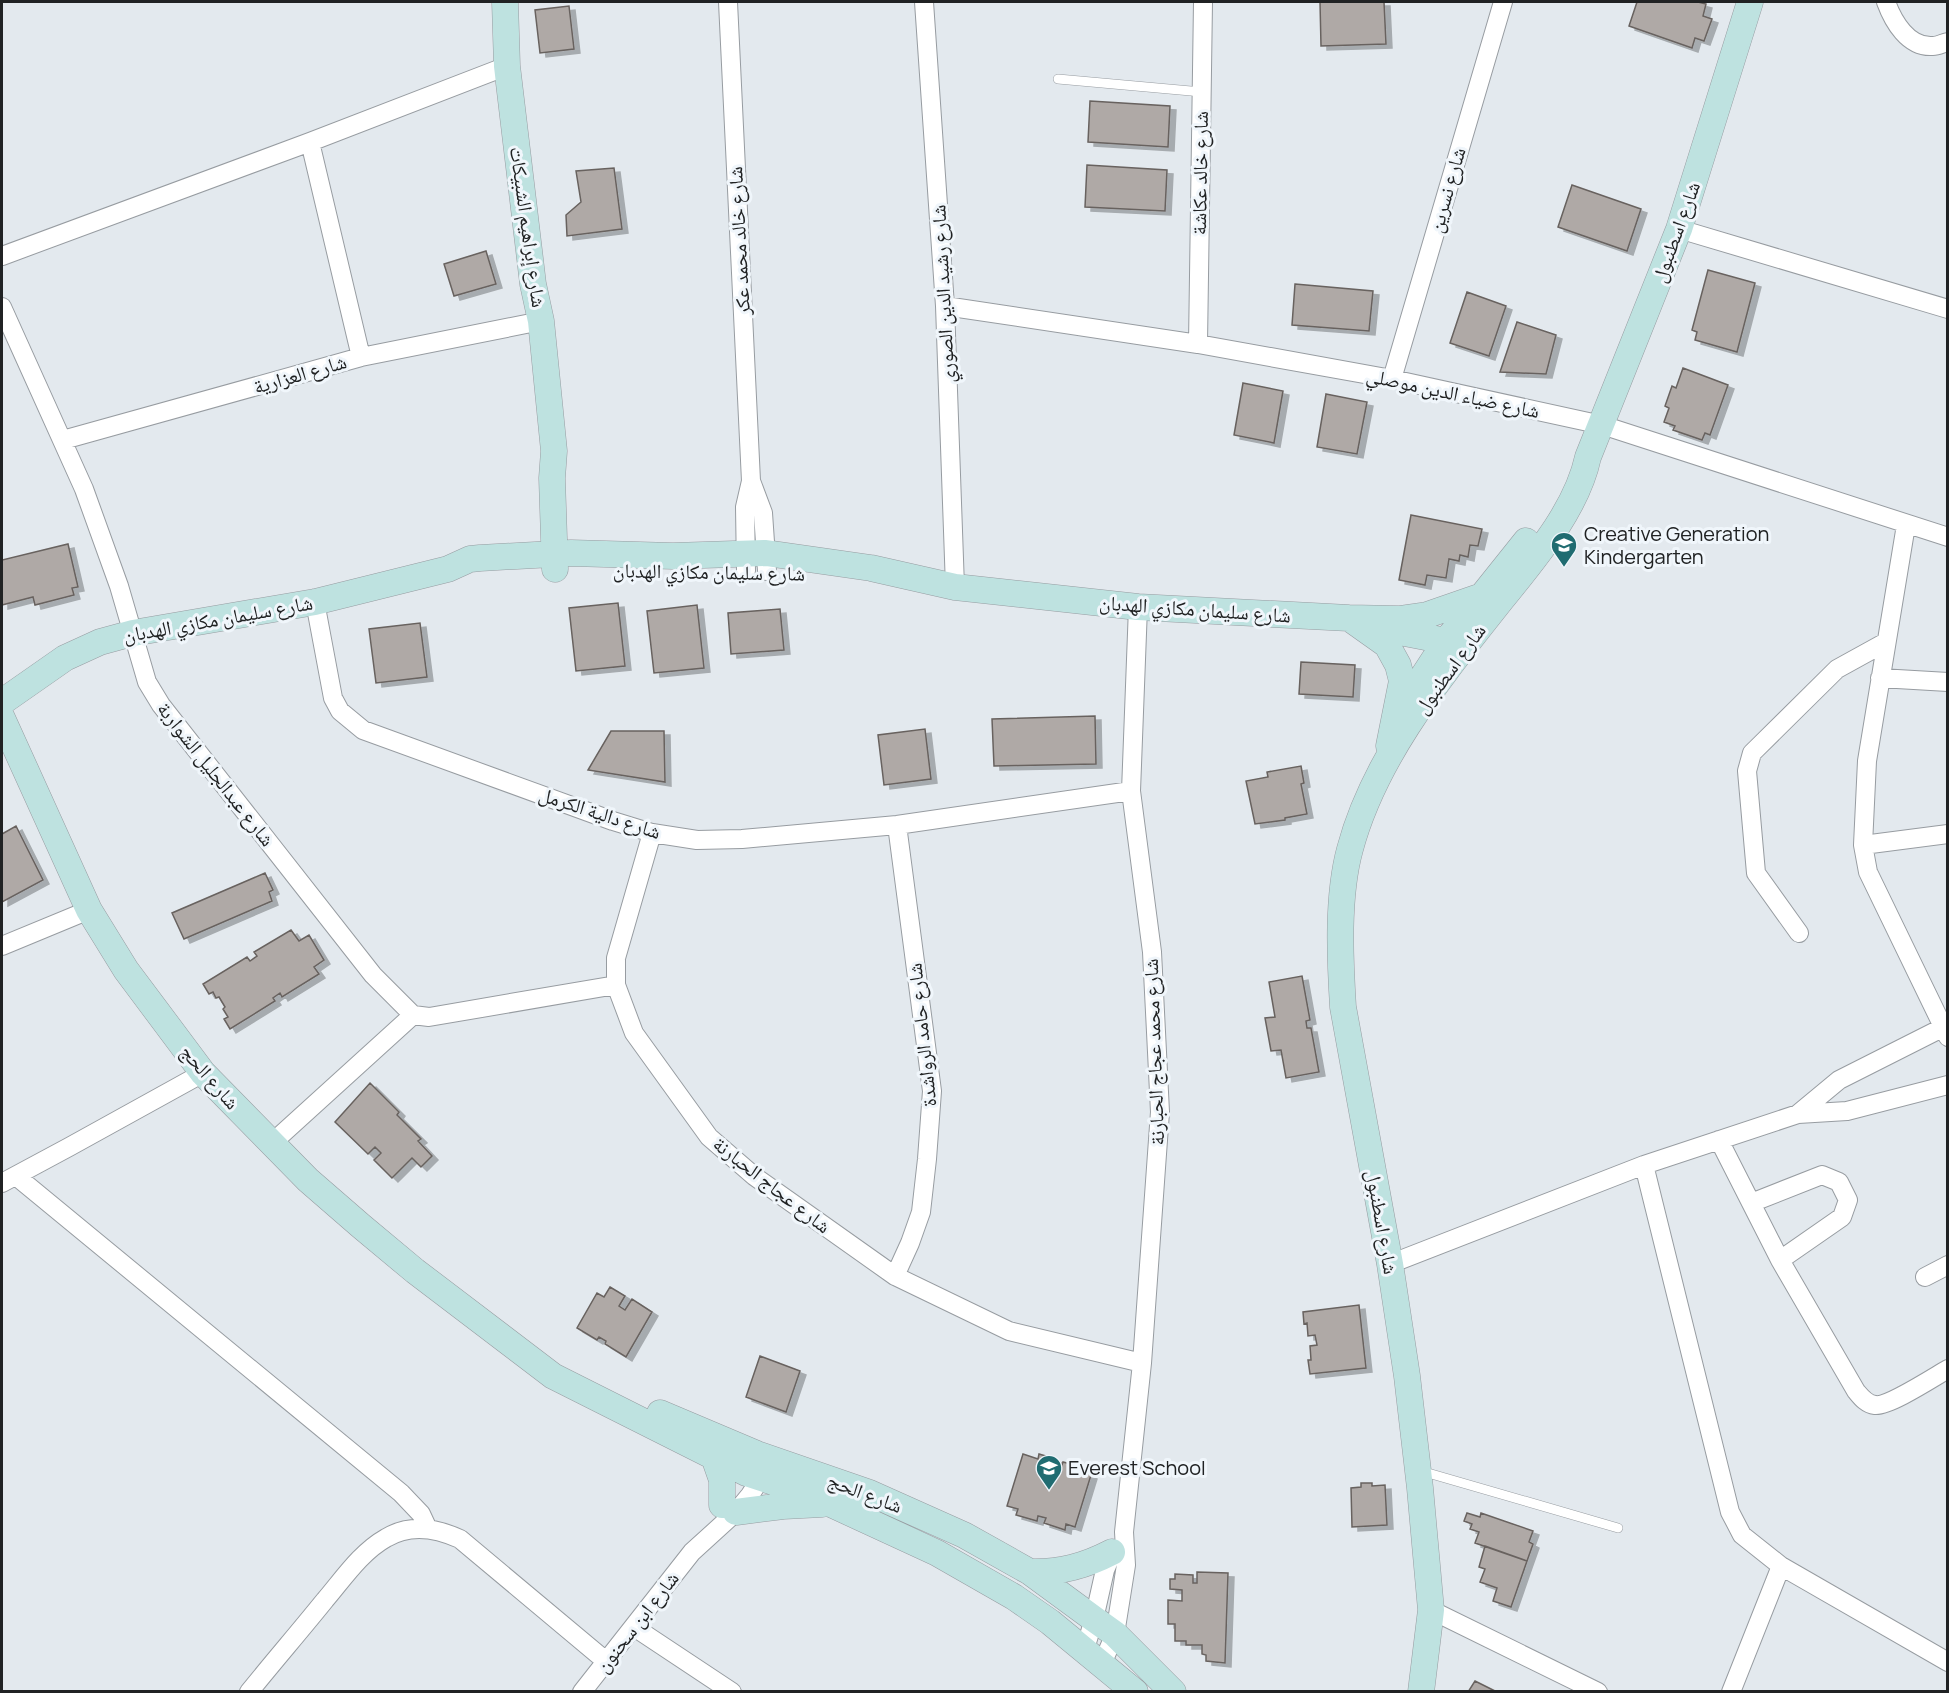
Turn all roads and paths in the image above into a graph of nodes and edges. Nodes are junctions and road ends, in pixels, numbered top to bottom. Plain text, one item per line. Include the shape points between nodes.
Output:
1 (505, 2) edge
2 (728, 2) edge
3 (924, 2) edge
4 (1203, 2) edge
5 (1503, 2) edge
6 (1750, 2) edge
7 (1886, 2) edge
8 (1947, 42) edge
9 (507, 66) junction
10 (1058, 79) dead end
11 (1202, 92) junction
12 (310, 142) junction
13 (1679, 230) junction
14 (2, 256) edge
15 (945, 306) junction
16 (2, 307) edge
17 (1947, 309) edge
18 (541, 321) junction
19 (1198, 344) junction
20 (361, 357) junction
21 (1392, 379) junction
22 (1602, 425) junction
23 (63, 440) junction
24 (1588, 457) junction
25 (1906, 525) junction
26 (1947, 537) edge
27 (563, 561) junction
28 (756, 562) junction
29 (955, 587) junction
30 (1479, 597) junction
31 (315, 602) junction
32 (1138, 607) junction
33 (1349, 618) junction
34 (1480, 628) junction
35 (133, 633) junction
36 (1446, 641) junction
37 (1886, 642) junction
38 (1880, 678) junction
39 (1947, 682) edge
40 (2, 702) edge
41 (2, 718) edge
42 (1387, 761) junction
43 (1131, 791) junction
44 (897, 825) junction
45 (652, 833) junction
46 (1947, 834) edge
47 (1863, 845) junction
48 (89, 910) junction
49 (1799, 933) dead end
50 (2, 946) edge
51 (616, 985) junction
52 (412, 1016) junction
53 (1945, 1032) edge
54 (203, 1073) junction
55 (1947, 1085) edge
56 (1797, 1114) junction
57 (1719, 1140) junction
58 (271, 1144) junction
59 (1644, 1165) junction
60 (9, 1179) edge
61 (1751, 1203) junction
62 (1780, 1260) junction
63 (1390, 1264) junction
64 (1947, 1265) edge
65 (895, 1276) junction
66 (1925, 1277) dead end
67 (523, 1351) junction
68 (1142, 1363) junction
69 (1947, 1369) edge
70 (714, 1457) junction
71 (759, 1466) junction
72 (1418, 1470) junction
73 (832, 1504) junction
74 (729, 1509) junction
75 (1618, 1528) dead end
76 (428, 1529) junction
77 (1118, 1542) junction
78 (1781, 1566) junction
79 (1030, 1572) junction
80 (1431, 1610) junction
81 (1094, 1619) junction
82 (634, 1627) junction
83 (1115, 1634) junction
84 (1094, 1657) junction
85 (607, 1662) junction
86 (1947, 1662) edge
87 (249, 1692) edge
88 (582, 1692) edge
89 (732, 1692) edge
90 (1136, 1692) edge
91 (1173, 1692) edge
92 (1421, 1692) edge
93 (1598, 1692) edge
94 (1731, 1692) edge

1 - 9 street, شارع إبراهيم الشبيكات
2 - 28 street, شارع خالد محمد عكر via 751,481 763,513
3 - 15 street, شارع رشيد الدين الصوري
4 - 11 street, شارع خالد عكاشة
5 - 21 street, شارع نسرين
6 - 13 street, شارع اسطنبول
7 - 8 street via 1897,24 1916,43 1932,46
9 - 12 street
9 - 18 street, شارع إبراهيم الشبيكات via 533,284
10 - 11 lane
11 - 19 street, شارع خالد عكاشة
12 - 14 street
12 - 20 street
13 - 17 street
13 - 22 street, شارع اسطنبول
15 - 19 street, شارع ضياء الدين موصلي
15 - 29 street, شارع رشيد الدين الصوري
16 - 23 street, شارع عبدالجليل الشواربة
18 - 20 street, شارع العزارية
18 - 27 street, شارع إبراهيم الشبيكات via 554,451 552,478
19 - 21 street, شارع ضياء الدين موصلي
20 - 23 street, شارع العزارية
21 - 22 street, شارع ضياء الدين موصلي
22 - 24 street, شارع اسطنبول
22 - 25 street, شارع ضياء الدين موصلي
23 - 35 street, شارع عبدالجليل الشواربة via 103,539
24 - 30 street, شارع اسطنبول
24 - 34 street, شارع اسطنبول via 1578,489 1554,529
25 - 26 street, شارع ضياء الدين موصلي
25 - 37 street
27 - 28 street, شارع سليمان مكازي الهدبان
27 - 31 street, شارع سليمان مكازي الهدبان via 481,575 448,568
28 - 29 street, شارع سليمان مكازي الهدبان via 872,578 899,576
29 - 32 street, شارع سليمان مكازي الهدبان
30 - 33 street, شارع سليمان مكازي الهدبان via 1426,615
30 - 36 street, شارع اسطنبول
31 - 35 street, شارع سليمان مكازي الهدبان
31 - 45 street, شارع دالية الكرمل via 333,699 357,726
32 - 33 street, شارع سليمان مكازي الهدبان
32 - 43 street, شارع محمد عجاج الحبارنة
33 - 36 street, شارع سليمان مكازي الهدبان via 1395,632
33 - 42 street via 1387,645 1398,665 1402,681
34 - 36 street, شارع سليمان مكازي الهدبان
34 - 42 street, شارع اسطنبول via 1430,693
35 - 40 street, شارع سليمان مكازي الهدبان via 65,658
35 - 52 street, شارع عبدالجليل الشواربة via 147,682 161,705 374,975
36 - 42 street, شارع اسطنبول via 1406,708
37 - 38 street
37 - 49 street via 1837,669 1752,753 1747,771 1756,873
38 - 39 street
38 - 47 street via 1868,761
41 - 48 street, شارع الحج
42 - 63 street, شارع اسطنبول via 1349,851 1340,966 1343,1007
43 - 44 street, شارع دالية الكرمل
43 - 68 street, شارع محمد عجاج الحبارنة via 1152,952 1160,1112
44 - 45 street, شارع دالية الكرمل via 742,839 697,840
44 - 65 street, شارع حامد الرواشدة via 932,1091 921,1212
45 - 51 street, شارع عجاج الحبارنة via 616,958
46 - 47 street
47 - 53 street via 1868,872
48 - 50 street
48 - 54 street, شارع الحج via 126,970
51 - 52 street via 429,1017
51 - 65 street, شارع عجاج الحبارنة via 634,1033 709,1137 754,1176
52 - 58 street
53 - 56 street via 1839,1080
54 - 58 street, شارع الحج
54 - 60 street
55 - 56 street via 1847,1111
56 - 57 street
57 - 59 street
57 - 61 street
58 - 67 street, شارع الحج via 370,1234
59 - 63 street
59 - 78 street via 1730,1512 1742,1535
60 - 76 street via 401,1493 421,1514
61 - 62 street
61 - 62 street via 1822,1175 1839,1182 1848,1200 1842,1216
62 - 69 street via 1864,1400 1875,1405 1887,1403
63 - 72 street, شارع اسطنبول
64 - 66 street
65 - 68 street, شارع عجاج الحبارنة via 1009,1331
67 - 70 street, شارع الحج via 553,1376
67 - 71 street, شارع الحج via 552,1360
68 - 77 street, شارع محمد عجاج الحبارنة
70 - 71 street, شارع الحج
70 - 74 street
71 - 73 street, شارع الحج
71 - 74 street, شارع ابن سحنون
71 - 79 street, شارع الحج via 870,1493 964,1535
72 - 75 lane
72 - 80 street, شارع اسطنبول
73 - 74 street
73 - 84 street, شارع الحج via 976,1574 1014,1597
74 - 82 street, شارع ابن سحنون
76 - 85 street via 460,1539
76 - 87 street via 406,1530 386,1538 369,1552
77 - 79 street via 1072,1569
77 - 81 street, شارع محمد عجاج الحبارنة via 1105,1570
77 - 83 street, شارع محمد عجاج الحبارنة via 1126,1565
78 - 86 street
78 - 94 street
79 - 81 street, شارع الحج
80 - 92 street, شارع اسطنبول
80 - 93 street
81 - 83 street, شارع الحج
81 - 84 street, شارع محمد عجاج الحبارنة
82 - 85 street, شارع ابن سحنون
82 - 89 street
83 - 84 street, شارع محمد عجاج الحبارنة
83 - 91 street, شارع الحج
84 - 90 street, شارع الحج
85 - 88 street, شارع ابن سحنون

